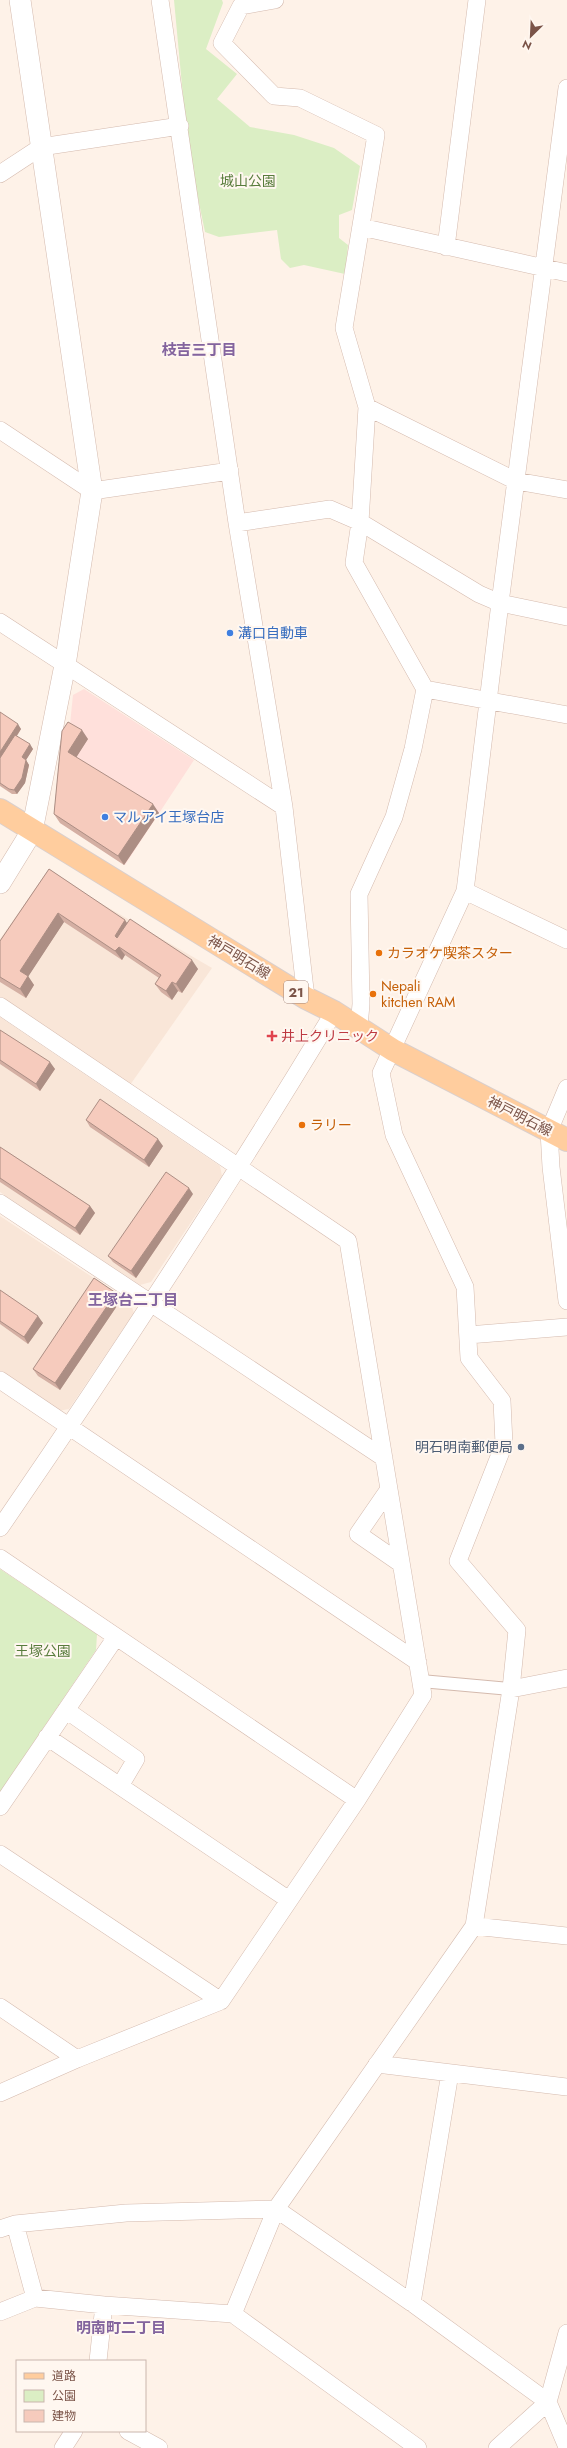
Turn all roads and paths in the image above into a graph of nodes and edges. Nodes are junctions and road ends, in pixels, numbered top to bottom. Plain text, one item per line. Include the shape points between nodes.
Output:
1 (20, 0) edge
2 (160, 0) edge
3 (274, 0) edge
4 (473, 0) edge
5 (477, 0) edge
6 (567, 88) edge
7 (180, 126) junction
8 (564, 127) edge
9 (41, 147) junction
10 (0, 174) edge
11 (361, 227) junction
12 (446, 247) junction
13 (545, 268) junction
14 (567, 273) edge
15 (366, 407) junction
16 (0, 430) edge
17 (230, 471) junction
18 (516, 481) junction
19 (567, 490) edge
20 (92, 491) junction
21 (360, 522) junction
22 (237, 523) junction
23 (500, 603) junction
24 (567, 617) edge
25 (0, 622) edge
26 (65, 665) junction
27 (425, 689) junction
28 (488, 700) junction
29 (567, 715) edge
30 (284, 807) junction
31 (0, 810) edge
32 (32, 831) junction
33 (0, 882) edge
34 (465, 891) junction
35 (567, 940) edge
36 (306, 998) junction
37 (0, 1006) edge
38 (334, 1012) junction
39 (358, 1027) junction
40 (393, 1050) junction
41 (567, 1088) edge
42 (558, 1136) edge
43 (240, 1166) junction
44 (0, 1203) edge
45 (152, 1302) junction
46 (567, 1302) edge
47 (567, 1327) edge
48 (468, 1335) junction
49 (0, 1380) edge
50 (70, 1427) junction
51 (384, 1458) junction
52 (389, 1489) junction
53 (0, 1528) edge
54 (0, 1558) edge
55 (400, 1562) junction
56 (116, 1637) junction
57 (418, 1662) junction
58 (567, 1678) edge
59 (421, 1681) junction
60 (511, 1689) junction
61 (66, 1710) junction
62 (47, 1737) junction
63 (120, 1786) junction
64 (357, 1800) junction
65 (0, 1807) edge
66 (0, 1854) edge
67 (289, 1900) junction
68 (474, 1926) junction
69 (567, 1936) edge
70 (221, 2001) junction
71 (0, 2008) edge
72 (77, 2059) junction
73 (377, 2064) junction
74 (450, 2073) junction
75 (567, 2087) edge
76 (0, 2093) edge
77 (276, 2209) junction
78 (8, 2227) edge
79 (35, 2298) junction
80 (412, 2303) junction
81 (104, 2305) junction
82 (0, 2312) edge
83 (233, 2314) junction
84 (567, 2333) edge
85 (98, 2360) edge
86 (548, 2402) junction
87 (73, 2432) edge
88 (130, 2432) edge
89 (567, 2447) edge
90 (63, 2448) edge
91 (159, 2448) edge
92 (418, 2448) edge
93 (497, 2448) edge

1 - 9 street
2 - 7 street
3 - 11 street via 241,6 222,43 274,96 300,98 376,135
4 - 5 street
5 - 12 street
6 - 8 street
7 - 9 street
7 - 17 street
8 - 13 street
9 - 10 street
9 - 20 street
11 - 12 street
11 - 15 street via 344,328
12 - 13 street
13 - 14 street
13 - 18 street
15 - 18 street
15 - 21 street
16 - 20 street
17 - 20 street
17 - 22 street
18 - 19 street
18 - 23 street
20 - 26 street
21 - 22 street via 330,510
21 - 23 street via 479,594
21 - 27 street via 354,563
22 - 30 street
23 - 24 street
23 - 28 street
25 - 26 street
26 - 30 street
26 - 32 street
27 - 28 street
27 - 39 street via 413,749 394,817 358,894 361,1004
28 - 29 street
28 - 34 street
30 - 36 street
31 - 32 main road, 神戸明石線 / 21
32 - 33 street
32 - 36 main road, 神戸明石線 / 21
34 - 35 street
34 - 40 street
36 - 38 main road, 神戸明石線 / 21
37 - 43 street
38 - 39 main road, 神戸明石線 / 21
38 - 43 street
39 - 40 main road, 神戸明石線 / 21
40 - 42 main road, 神戸明石線 / 21
40 - 48 street via 382,1073 394,1135 465,1287
41 - 42 street
42 - 46 street via 551,1167
43 - 45 street
43 - 51 street via 348,1241
44 - 45 street
45 - 50 street
45 - 51 street
47 - 48 street
48 - 60 street via 469,1358 502,1401 504,1444 458,1561 517,1630
49 - 50 street
50 - 53 street
50 - 57 street
51 - 52 street
52 - 55 street
52 - 55 street via 358,1534
54 - 56 street
55 - 57 street
56 - 61 street
56 - 64 street
57 - 59 street
58 - 60 street
59 - 60 street
59 - 64 street via 423,1695
60 - 68 street
61 - 62 street
61 - 63 street via 136,1759
62 - 63 street
62 - 65 street
63 - 67 street
64 - 67 street
66 - 70 street
67 - 70 street
68 - 69 street
68 - 73 street
70 - 72 street
71 - 72 street
72 - 76 street
73 - 74 street
73 - 77 street
74 - 75 street
74 - 80 street
77 - 78 street via 126,2213
77 - 80 street
77 - 83 street
78 - 79 street
79 - 81 street
79 - 82 street
80 - 86 street
81 - 83 street
81 - 85 street
83 - 92 street
84 - 86 street
86 - 89 street
86 - 93 street
87 - 90 street
88 - 91 street

